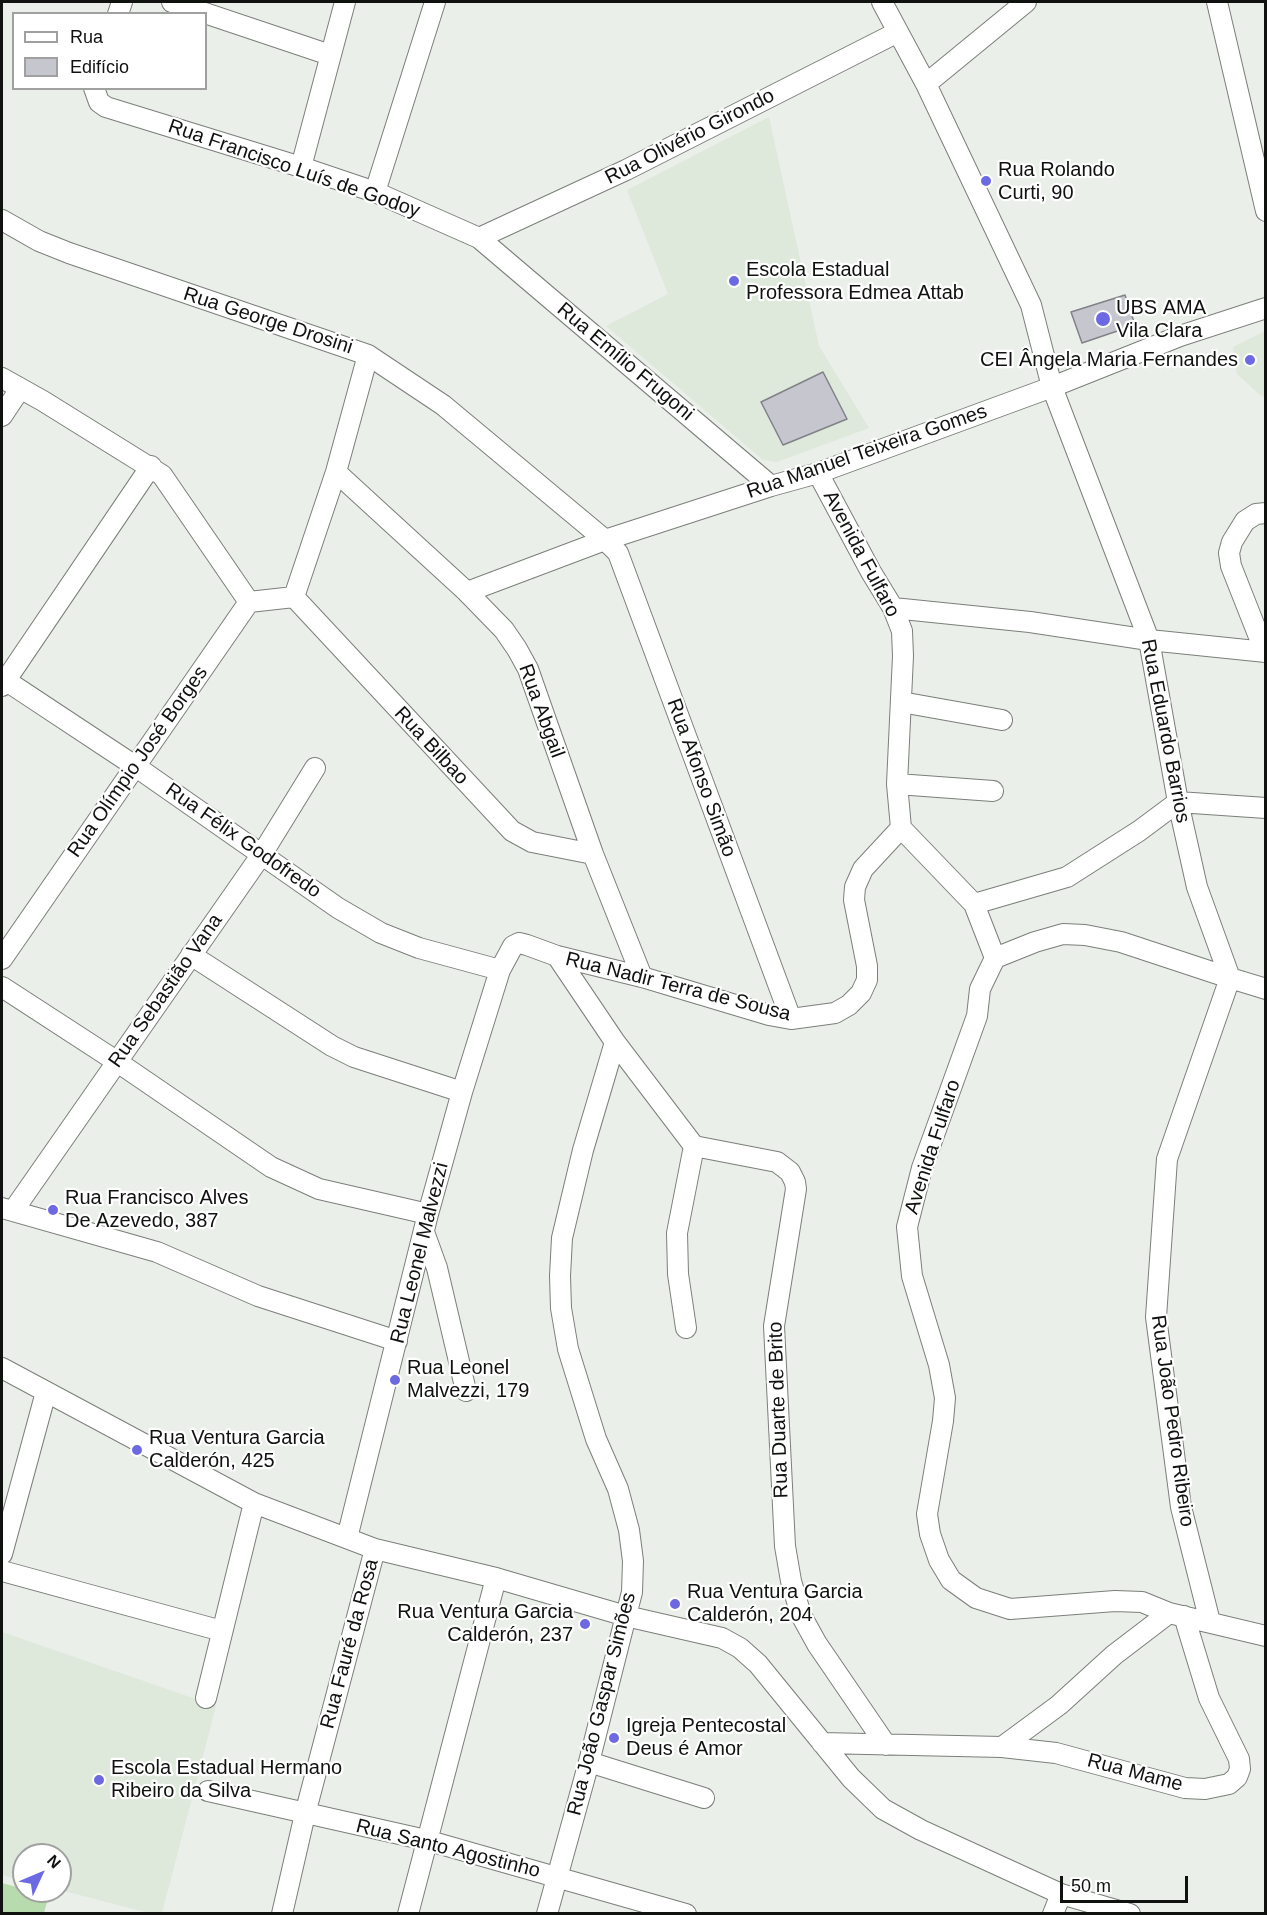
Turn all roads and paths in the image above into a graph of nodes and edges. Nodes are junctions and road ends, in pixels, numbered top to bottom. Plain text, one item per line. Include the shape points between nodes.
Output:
1 (172, 2) edge
2 (345, 2) edge
3 (435, 2) edge
4 (882, 2) edge
5 (1026, 2) edge
6 (1217, 2) edge
7 (202, 12) edge
8 (207, 14) edge
9 (898, 32) junction
10 (330, 55) junction
11 (926, 84) junction
12 (95, 90) edge
13 (301, 167) junction
14 (375, 192) junction
15 (1266, 211) edge
16 (2, 220) edge
17 (479, 238) junction
18 (1266, 308) edge
19 (368, 355) junction
20 (2, 378) edge
21 (1052, 387) junction
22 (20, 389) junction
23 (2, 416) edge
24 (151, 466) junction
25 (336, 472) junction
26 (818, 473) junction
27 (771, 486) junction
28 (1266, 513) edge
29 (605, 540) junction
30 (467, 592) junction
31 (294, 597) junction
32 (249, 602) junction
33 (892, 608) junction
34 (1149, 640) junction
35 (1265, 652) edge
36 (3, 681) edge
37 (901, 702) junction
38 (1002, 720) dead end
39 (135, 766) junction
40 (315, 768) dead end
41 (897, 784) junction
42 (993, 791) dead end
43 (1178, 801) junction
44 (1266, 807) edge
45 (901, 828) junction
46 (262, 854) junction
47 (593, 854) junction
48 (974, 904) junction
49 (191, 955) junction
50 (557, 956) junction
51 (995, 958) junction
52 (2, 959) edge
53 (500, 970) junction
54 (642, 977) junction
55 (1230, 978) junction
56 (2, 987) edge
57 (1266, 989) edge
58 (791, 1019) junction
59 (615, 1042) junction
60 (116, 1061) junction
61 (462, 1092) junction
62 (694, 1146) junction
63 (7, 1209) edge
64 (426, 1223) junction
65 (686, 1328) dead end
66 (397, 1341) junction
67 (2, 1368) edge
68 (46, 1392) junction
69 (466, 1392) dead end
70 (254, 1503) junction
71 (347, 1538) junction
72 (375, 1549) junction
73 (2, 1554) edge
74 (2, 1571) edge
75 (496, 1578) junction
76 (1176, 1615) junction
77 (626, 1616) junction
78 (1210, 1622) junction
79 (222, 1631) junction
80 (1266, 1636) edge
81 (206, 1698) dead end
82 (822, 1743) junction
83 (886, 1744) junction
84 (1002, 1747) junction
85 (589, 1762) junction
86 (208, 1791) dead end
87 (704, 1798) dead end
88 (305, 1814) junction
89 (426, 1840) junction
90 (557, 1877) junction
91 (1061, 1894) junction
92 (282, 1914) edge
93 (408, 1914) edge
94 (548, 1914) edge
95 (686, 1914) edge
96 (1053, 1914) edge
97 (1130, 1914) edge

1 - 7 street
2 - 10 street
3 - 14 street
4 - 9 street, Rua Eduardo Barrios
5 - 11 street
6 - 15 street
8 - 10 street
9 - 11 street, Rua Eduardo Barrios
9 - 17 street, Rua Olivério Girondo via 626,170
10 - 13 street
11 - 21 street, Rua Eduardo Barrios via 1031,305
12 - 13 street, Rua Francisco Luís de Godoy via 99,102 106,107
13 - 14 street, Rua Francisco Luís de Godoy
14 - 17 street, Rua Francisco Luís de Godoy
16 - 19 street, Rua George Drosini via 69,253
17 - 27 street, Rua Emílio Frugoni
18 - 21 street, Rua Manuel Teixeira Gomes via 1180,336
19 - 25 street, Rua George Drosini
19 - 29 street, Rua Afonso Simão via 444,405
20 - 22 street
21 - 26 street, Rua Manuel Teixeira Gomes
21 - 34 street, Rua Eduardo Barrios
22 - 23 street
22 - 24 street
24 - 32 street via 162,474
24 - 36 street
25 - 30 street, Rua Abgail
25 - 31 street, Rua George Drosini
26 - 27 street, Rua Manuel Teixeira Gomes
26 - 33 street, Avenida Fulfaro
27 - 29 street, Rua Manuel Teixeira Gomes
28 - 35 street via 1245,521 1229,553
29 - 30 street, Rua Manuel Teixeira Gomes
29 - 58 street, Rua Afonso Simão via 618,553
30 - 47 street, Rua Abgail via 504,630 528,669
31 - 32 street
31 - 47 street, Rua Bilbao via 512,831 532,842
32 - 39 street, Rua Olímpio José Borges
33 - 34 street via 1030,622
33 - 37 street, Avenida Fulfaro via 902,631
34 - 35 street
34 - 43 street, Rua Eduardo Barrios
36 - 39 street, Rua Félix Godofredo
37 - 38 street
37 - 41 street, Avenida Fulfaro
39 - 46 street, Rua Félix Godofredo
39 - 52 street, Rua Olímpio José Borges
40 - 46 street, Rua Sebastião Vana
41 - 42 street
41 - 45 street, Avenida Fulfaro
43 - 44 street
43 - 48 street via 1067,877
43 - 55 street, Rua Eduardo Barrios via 1197,887
45 - 48 street
45 - 58 street, Rua Nadir Terra de Sousa via 863,869 855,887 867,966 867,980 861,993 835,1013
46 - 49 street, Rua Sebastião Vana
46 - 53 street, Rua Félix Godofredo via 381,933 419,948
47 - 54 street, Rua Abgail
48 - 51 street
49 - 60 street, Rua Sebastião Vana
49 - 61 street via 332,1046 354,1057
50 - 53 street, Rua Nadir Terra de Sousa via 519,944 513,946
50 - 54 street, Rua Nadir Terra de Sousa
50 - 59 street
51 - 55 street via 1063,934 1085,935 1121,942
51 - 76 street, Avenida Fulfaro via 980,989 977,1016 922,1168 907,1227 912,1276 945,1398 927,1514 930,1534 951,1580 976,1598 1010,1609 1142,1602
53 - 61 street, Rua Leonel Malvezzi
54 - 58 street, Rua Nadir Terra de Sousa
55 - 57 street
55 - 78 street, Rua João Pedro Ribeiro via 1167,1159 1156,1317 1180,1507
56 - 60 street
59 - 62 street
59 - 77 street, Rua João Gaspar Simões via 562,1238 560,1276 568,1349 629,1530 632,1592
60 - 63 street, Rua Sebastião Vana
60 - 64 street via 289,1177
61 - 64 street, Rua Leonel Malvezzi
62 - 65 street via 677,1233
62 - 83 street, Rua Duarte de Brito via 777,1162 795,1182 774,1326 785,1546 801,1615
63 - 66 street via 157,1252 258,1296
64 - 66 street, Rua Leonel Malvezzi
64 - 69 street
66 - 71 street, Rua Leonel Malvezzi
67 - 68 street
68 - 70 street
68 - 73 street
70 - 71 street
70 - 79 street
71 - 72 street
72 - 75 street
72 - 88 street, Rua Fauré da Rosa
74 - 79 street
75 - 77 street
75 - 89 street
76 - 78 street, Avenida Fulfaro
76 - 84 street via 1114,1655 1059,1705
76 - 84 street, Rua Mame via 1209,1698 1239,1759 1237,1777 1229,1784 1185,1788 1056,1753
77 - 82 street via 722,1638 740,1648 758,1664
77 - 85 street, Rua João Gaspar Simões
78 - 80 street, Avenida Fulfaro
79 - 81 street
82 - 83 street
82 - 91 street via 883,1809
83 - 84 street
85 - 87 street
85 - 90 street, Rua João Gaspar Simões
86 - 88 street, Rua Santo Agostinho
88 - 89 street, Rua Santo Agostinho
88 - 92 street, Rua Fauré da Rosa
89 - 90 street, Rua Santo Agostinho
89 - 93 street
90 - 94 street, Rua João Gaspar Simões
90 - 95 street, Rua Santo Agostinho
91 - 96 street
91 - 97 street

